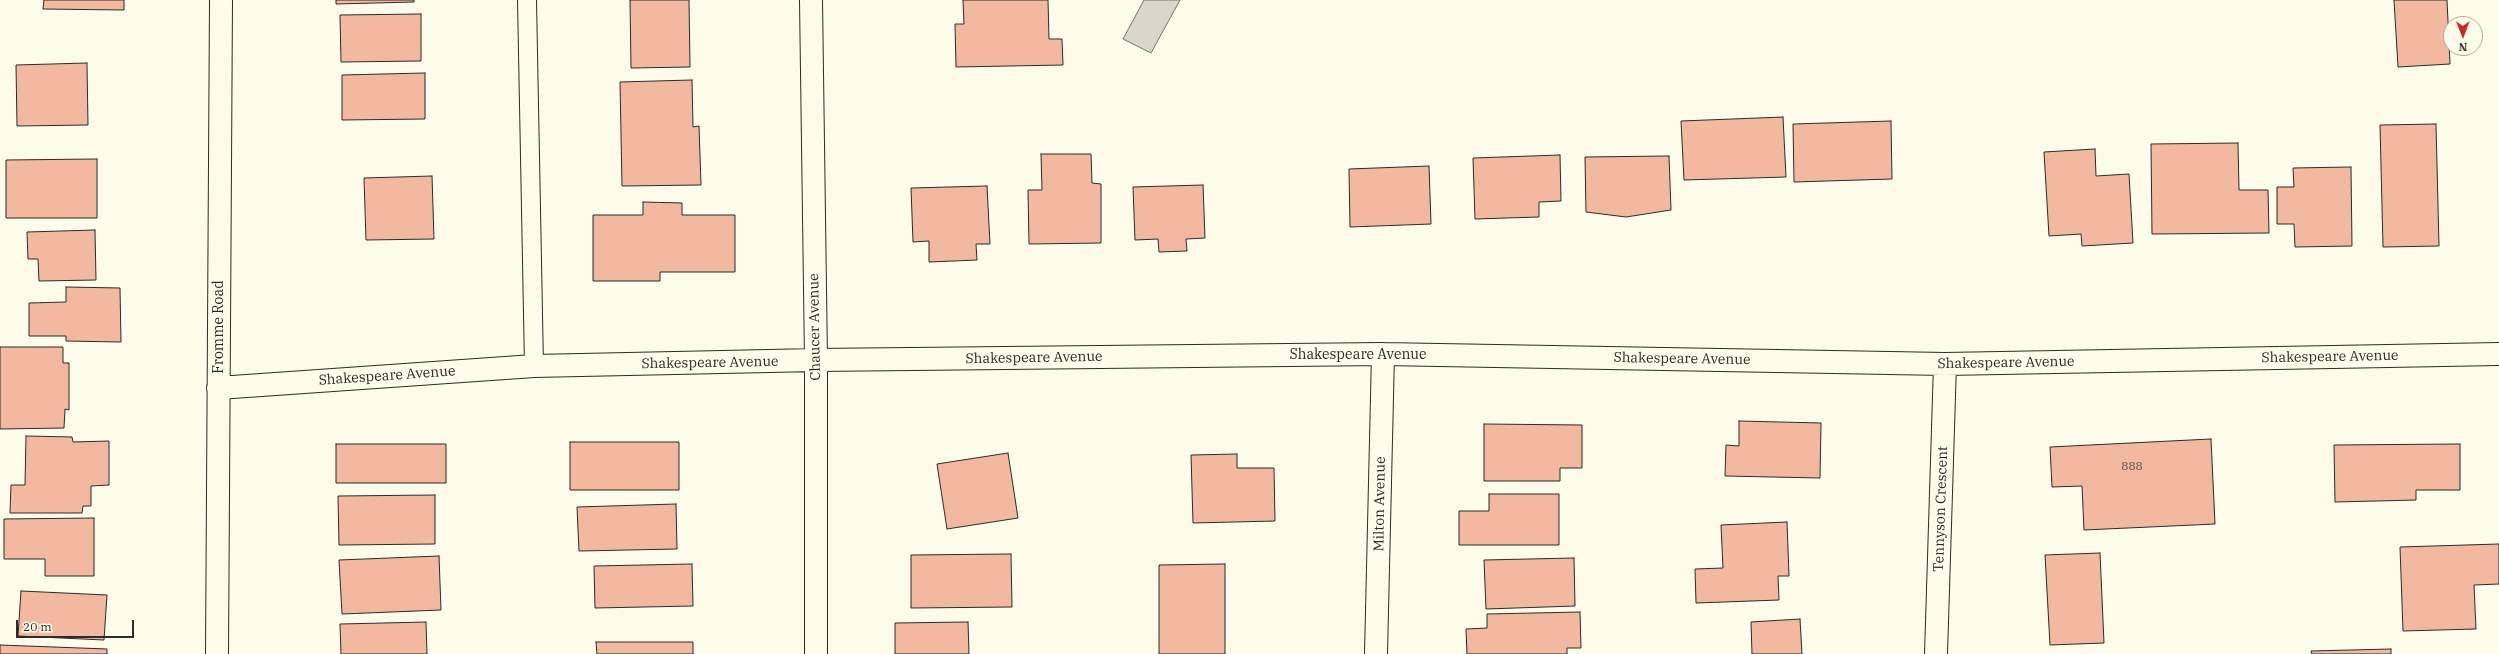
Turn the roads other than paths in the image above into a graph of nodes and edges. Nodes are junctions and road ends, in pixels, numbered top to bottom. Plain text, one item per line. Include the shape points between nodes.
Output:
1 (221, 0) edge
2 (527, 0) edge
3 (811, 0) edge
4 (1383, 354) junction
5 (2499, 354) edge
6 (816, 360) junction
7 (1946, 364) junction
8 (534, 366) junction
9 (218, 388) junction
10 (217, 654) edge
11 (816, 654) edge
12 (1376, 654) edge
13 (1936, 654) edge

1 - 9 street, Fromme Road
2 - 8 lane
3 - 6 street, Chaucer Avenue
4 - 6 street, Shakespeare Avenue
4 - 7 street, Shakespeare Avenue
4 - 12 street, Milton Avenue
5 - 7 street, Shakespeare Avenue
6 - 8 street, Shakespeare Avenue
6 - 11 street, Chaucer Avenue
7 - 13 street, Tennyson Crescent
8 - 9 street, Shakespeare Avenue
9 - 10 street, Fromme Road

